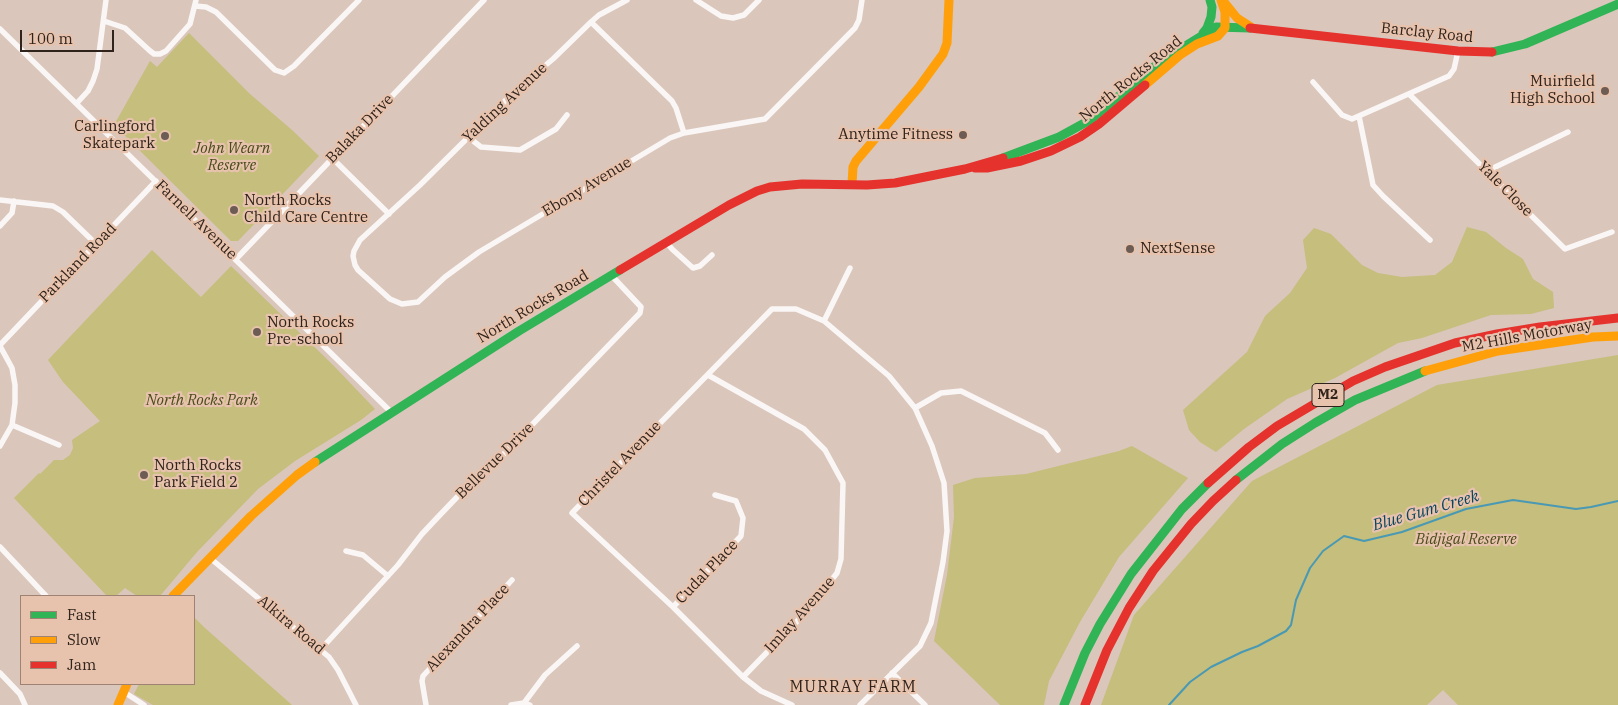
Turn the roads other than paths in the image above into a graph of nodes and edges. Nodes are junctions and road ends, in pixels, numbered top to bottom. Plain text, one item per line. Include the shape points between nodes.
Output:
1 (106, 0) edge
2 (359, 0) edge
3 (484, 0) edge
4 (627, 0) edge
5 (696, 0) edge
6 (759, 0) edge
7 (862, 0) edge
8 (949, 0) edge
9 (1212, 0) edge
10 (1221, 0) edge
11 (195, 3) edge
12 (1618, 4) edge
13 (737, 18) junction
14 (104, 21) junction
15 (591, 22) junction
16 (738, 26) dead end
17 (1225, 28) junction
18 (1252, 28) junction
19 (0, 29) edge
20 (1203, 33) junction
21 (1458, 51) junction
22 (1313, 82) dead end
23 (1409, 94) junction
24 (77, 103) junction
25 (567, 115) dead end
26 (1359, 116) junction
27 (1568, 132) dead end
28 (684, 133) junction
29 (468, 137) junction
30 (332, 158) junction
31 (965, 169) junction
32 (1487, 171) junction
33 (156, 181) junction
34 (852, 184) junction
35 (0, 200) edge
36 (14, 201) junction
37 (389, 214) junction
38 (0, 226) edge
39 (1612, 232) dead end
40 (1430, 240) dead end
41 (667, 243) junction
42 (96, 244) junction
43 (712, 255) dead end
44 (236, 259) junction
45 (850, 268) dead end
46 (612, 276) junction
47 (1618, 318) edge
48 (824, 322) junction
49 (1618, 336) edge
50 (0, 345) edge
51 (708, 375) junction
52 (915, 408) junction
53 (391, 412) junction
54 (12, 425) junction
55 (59, 445) dead end
56 (0, 446) edge
57 (1058, 450) dead end
58 (715, 495) dead end
59 (0, 547) edge
60 (346, 550) dead end
61 (210, 558) junction
62 (388, 576) junction
63 (512, 580) dead end
64 (45, 595) edge
65 (173, 595) edge
66 (673, 607) junction
67 (577, 646) dead end
68 (321, 649) junction
69 (0, 673) edge
70 (892, 673) junction
71 (743, 677) junction
72 (126, 688) edge
73 (527, 704) edge
74 (25, 705) edge
75 (118, 705) edge
76 (144, 705) edge
77 (356, 705) edge
78 (426, 705) edge
79 (511, 705) edge
80 (792, 705) edge
81 (860, 705) edge
82 (926, 705) edge
83 (1064, 705) edge
84 (1085, 705) edge

1 - 14 street
2 - 11 street via 284,73 275,70 216,12
3 - 30 street, Balaka Drive
4 - 15 street, Yalding Avenue
5 - 13 street via 721,16
6 - 13 street
7 - 28 street, Ebony Avenue via 860,20 855,28 770,115 759,121
8 - 34 main road via 948,33 943,54 856,161
9 - 17 main road
9 - 20 main road via 1212,17
10 - 17 main road
10 - 18 main road via 1237,18
11 - 14 street via 190,24 166,51 157,54 125,28
12 - 21 main road, Barclay Road via 1516,47 1492,52
13 - 16 street
14 - 24 street via 97,69 88,91
15 - 28 street via 672,101
15 - 29 street, Yalding Avenue
17 - 18 main road, Barclay Road
17 - 20 main road, North Rocks Road via 1216,27
17 - 31 main road, North Rocks Road via 1218,36 1180,55 1110,116 1080,137 1027,159 987,168
18 - 21 main road, Barclay Road
19 - 24 street, Farnell Avenue
20 - 31 main road, North Rocks Road via 1161,61 1069,133
21 - 23 street via 1454,70 1449,76
22 - 26 street via 1342,115 1352,119
23 - 26 street
23 - 32 street, Yale Close
24 - 33 street, Farnell Avenue
25 - 29 street via 556,129 520,150 481,147
26 - 40 street via 1373,185
27 - 32 street
28 - 37 street, Ebony Avenue via 670,138 479,252 418,302 397,304 358,270 354,260 354,250 360,240
29 - 37 street, Yalding Avenue
30 - 37 street
30 - 44 street, Balaka Drive
31 - 34 main road, North Rocks Road via 895,183
32 - 39 street, Yale Close via 1565,249
33 - 42 street, Parkland Road
33 - 44 street, Farnell Avenue
34 - 41 main road, North Rocks Road via 802,184 757,191
35 - 36 street
36 - 38 street via 12,213
36 - 42 street via 53,206
41 - 43 street via 693,268 698,268
41 - 46 main road, North Rocks Road
42 - 50 street, Parkland Road
44 - 53 street, Farnell Avenue
45 - 48 street
46 - 53 main road, North Rocks Road
46 - 62 street, Bellevue Drive via 642,307 640,313 496,462 453,500
47 - 83 main road, M2 Hills Motorway / M2 via 1540,326 1455,343 1420,354 1353,381 1277,426 1220,470 1182,508 1150,548 1100,624
48 - 51 street, Christel Avenue via 796,309 772,309
48 - 52 street, Christel Avenue via 889,376
49 - 84 main road, M2 Hills Motorway / M2 via 1555,342 1464,359 1418,373 1355,400 1314,423 1248,470 1196,518 1163,558 1115,633
50 - 54 street via 12,368 15,385
51 - 66 street, Christel Avenue via 572,513
51 - 71 street, Imlay Avenue via 804,429 825,450 843,484 841,559 837,573 807,611
52 - 57 street via 941,393 961,391 1045,433
52 - 70 street, Christel Avenue via 944,483 947,531 931,622 920,646
53 - 61 main road, North Rocks Road via 296,475
54 - 55 street
54 - 56 street
58 - 66 street, Cudal Place via 736,501 743,518 742,536
59 - 64 street
60 - 62 street via 363,554
61 - 65 main road, North Rocks Road
61 - 68 street, Alkira Road
62 - 68 street, Bellevue Drive
63 - 78 street, Alexandra Place via 423,676
66 - 71 street, Christel Avenue
67 - 73 street via 545,675
68 - 77 street, Alkira Road via 338,670
69 - 74 street via 20,694
70 - 81 street, Christel Avenue
70 - 82 street
71 - 80 street, Christel Avenue
72 - 75 main road
72 - 76 street
73 - 79 street

